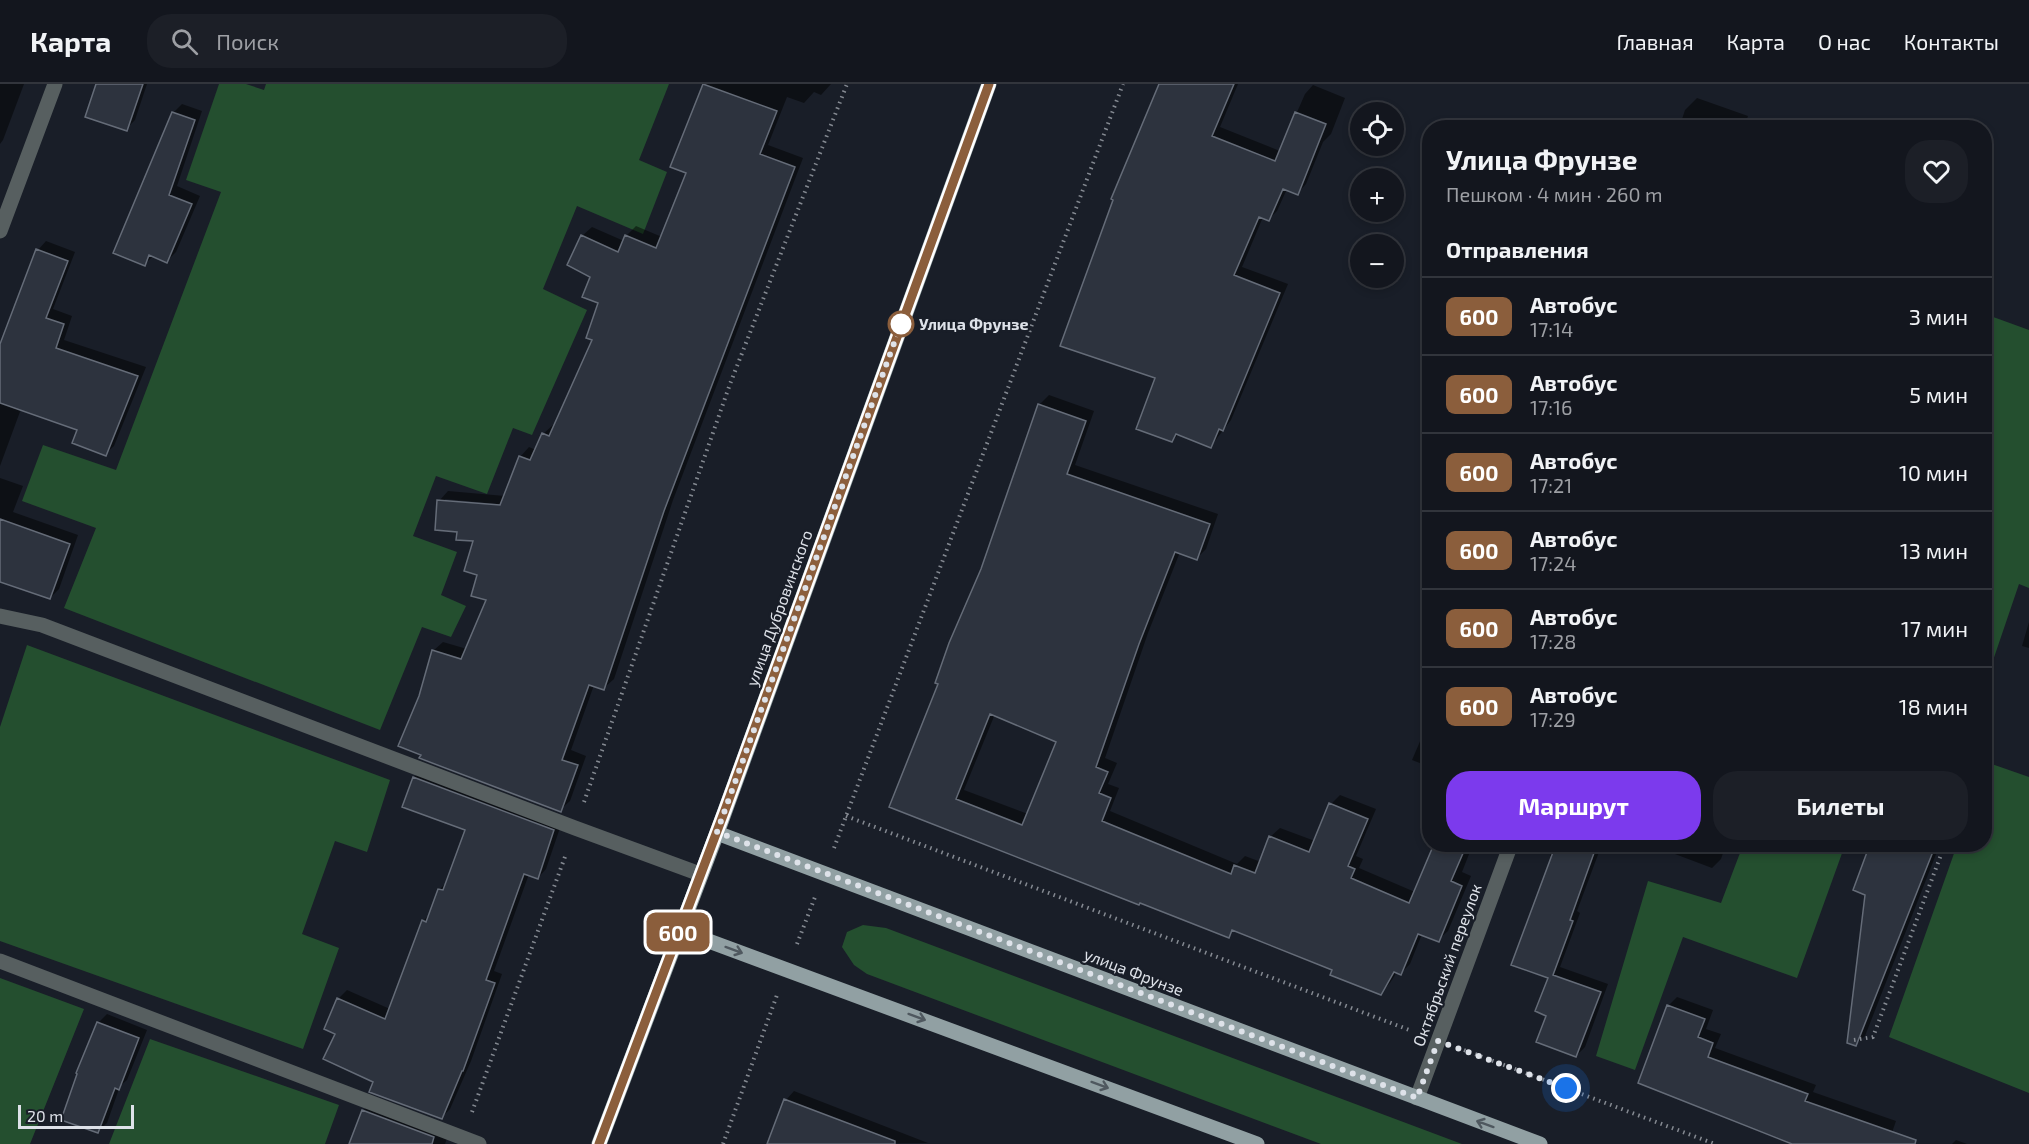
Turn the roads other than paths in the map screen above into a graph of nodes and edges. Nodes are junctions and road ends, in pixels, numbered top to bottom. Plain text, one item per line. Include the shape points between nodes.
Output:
1 (55, 84) edge
2 (989, 84) edge
3 (0, 231) edge
4 (0, 616) edge
5 (717, 832) junction
6 (1507, 852) edge
7 (700, 874) junction
8 (679, 930) junction
9 (0, 961) edge
10 (1417, 1098) junction
11 (479, 1144) edge
12 (599, 1144) edge
13 (1257, 1144) edge
14 (1540, 1144) edge

1 - 3 street
2 - 5 main road, улица Дубровинского
4 - 7 street via 42,625
5 - 7 main road, улица Дубровинского
5 - 10 main road, улица Фрунзе
6 - 10 street, Октябрьский переулок
7 - 8 main road, улица Дубровинского
8 - 12 main road, улица Дубровинского
8 -> 13 main road
9 - 11 street
14 -> 10 main road, улица Фрунзе

